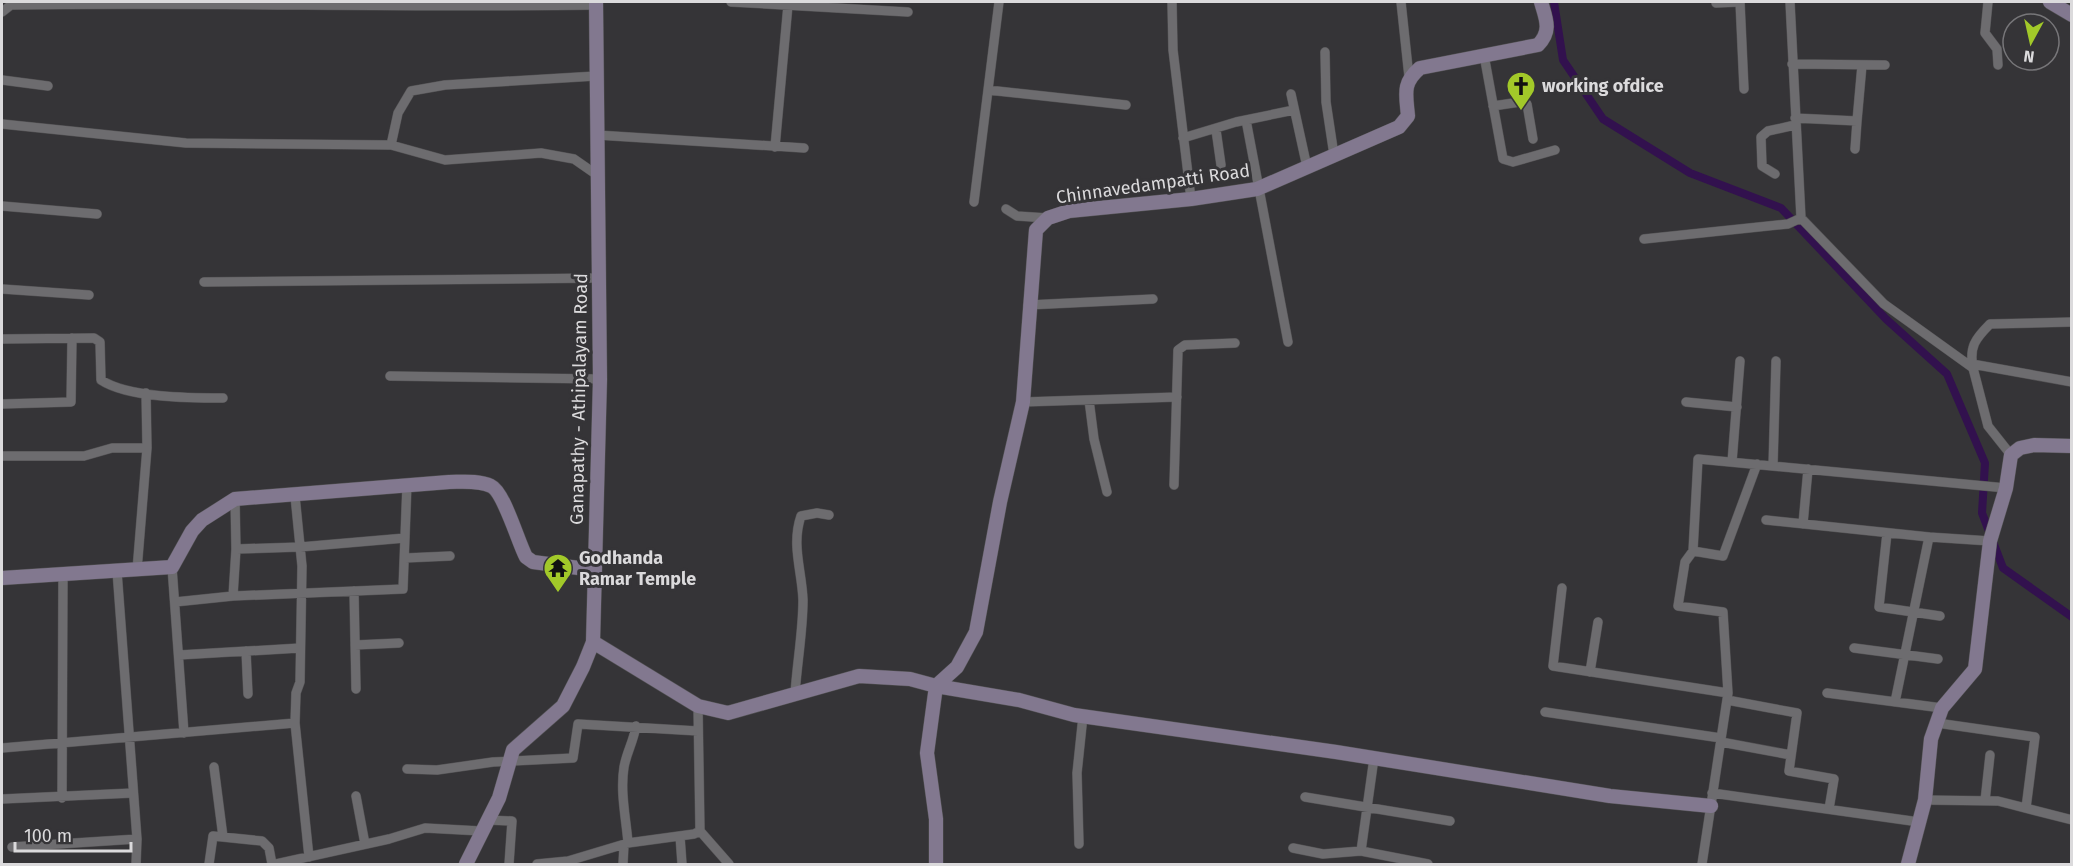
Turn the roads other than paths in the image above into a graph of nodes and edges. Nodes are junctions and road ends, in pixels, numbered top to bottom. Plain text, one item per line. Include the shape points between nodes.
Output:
1 (731, 2) edge
2 (999, 2) edge
3 (1172, 2) edge
4 (1401, 2) edge
5 (1541, 2) edge
6 (1740, 2) edge
7 (1790, 2) edge
8 (1988, 2) edge
9 (2050, 2) edge
10 (11, 3) edge
11 (596, 3) edge
12 (1716, 3) dead end
13 (788, 5) junction
14 (2, 12) edge
15 (908, 12) dead end
16 (2072, 15) edge
17 (1325, 52) dead end
18 (1484, 55) junction
19 (1792, 64) junction
20 (1862, 65) junction
21 (1885, 65) dead end
22 (1998, 65) dead end
23 (596, 76) junction
24 (1409, 77) junction
25 (2, 80) edge
26 (48, 86) dead end
27 (1744, 89) dead end
28 (988, 90) junction
29 (1291, 94) dead end
30 (1126, 105) dead end
31 (1493, 106) junction
32 (1294, 110) junction
33 (1246, 120) junction
34 (1795, 121) junction
35 (1857, 121) junction
36 (2, 124) edge
37 (1216, 130) junction
38 (597, 135) junction
39 (1183, 138) junction
40 (1533, 139) dead end
41 (391, 145) junction
42 (775, 147) junction
43 (804, 148) dead end
44 (1855, 149) dead end
45 (1555, 150) dead end
46 (1334, 155) junction
47 (1221, 165) dead end
48 (1307, 167) junction
49 (1775, 174) dead end
50 (597, 175) junction
51 (1257, 189) junction
52 (1191, 199) junction
53 (974, 202) dead end
54 (2, 206) edge
55 (1006, 209) dead end
56 (97, 214) dead end
57 (1048, 218) junction
58 (1800, 219) junction
59 (1644, 239) dead end
60 (598, 278) junction
61 (204, 282) dead end
62 (2, 289) edge
63 (89, 295) dead end
64 (1153, 299) dead end
65 (1028, 305) junction
66 (2072, 322) edge
67 (72, 338) junction
68 (2, 339) edge
69 (1288, 342) dead end
70 (1235, 343) dead end
71 (1740, 362) dead end
72 (1776, 362) dead end
73 (1972, 366) junction
74 (390, 376) dead end
75 (600, 380) junction
76 (2072, 382) edge
77 (146, 393) junction
78 (1177, 397) junction
79 (223, 398) dead end
80 (1089, 400) junction
81 (1023, 402) junction
82 (1686, 402) dead end
83 (2, 404) edge
84 (1737, 406) junction
85 (2072, 446) edge
86 (147, 448) junction
87 (2011, 455) junction
88 (2, 456) edge
89 (1732, 462) junction
90 (1757, 464) junction
91 (1773, 466) junction
92 (1808, 469) junction
93 (407, 484) junction
94 (1174, 485) dead end
95 (2003, 487) junction
96 (1107, 492) dead end
97 (295, 495) junction
98 (235, 499) junction
99 (829, 515) dead end
100 (1766, 520) dead end
101 (1803, 524) junction
102 (1887, 533) junction
103 (1929, 537) junction
104 (405, 538) junction
105 (1990, 540) junction
106 (300, 547) junction
107 (236, 549) junction
108 (1693, 551) junction
109 (450, 556) dead end
110 (405, 558) junction
111 (172, 567) junction
112 (137, 570) junction
113 (594, 570) junction
114 (117, 571) junction
115 (63, 575) junction
116 (2, 578) edge
117 (1562, 588) dead end
118 (354, 591) junction
119 (300, 593) junction
120 (233, 596) junction
121 (175, 602) junction
122 (1914, 613) junction
123 (1940, 616) dead end
124 (1598, 622) dead end
125 (593, 642) junction
126 (399, 643) dead end
127 (355, 645) junction
128 (300, 648) junction
129 (1854, 648) dead end
130 (246, 651) junction
131 (1905, 654) junction
132 (179, 655) junction
133 (1938, 659) dead end
134 (1590, 672) junction
135 (936, 686) junction
136 (356, 688) dead end
137 (1827, 693) dead end
138 (248, 694) dead end
139 (795, 694) junction
140 (1728, 697) junction
141 (1895, 702) junction
142 (698, 706) junction
143 (1942, 708) junction
144 (1545, 712) dead end
145 (1083, 716) junction
146 (296, 723) junction
147 (1936, 723) junction
148 (636, 726) junction
149 (698, 731) junction
150 (184, 733) junction
151 (128, 737) junction
152 (1721, 740) junction
153 (64, 743) junction
154 (2, 748) edge
155 (1791, 755) junction
156 (1990, 755) dead end
157 (1374, 758) junction
158 (509, 761) junction
159 (214, 767) dead end
160 (406, 769) dead end
161 (133, 793) junction
162 (356, 796) dead end
163 (1305, 797) dead end
164 (62, 798) junction
165 (2, 800) edge
166 (1711, 800) junction
167 (1925, 800) junction
168 (1985, 801) junction
169 (1367, 807) junction
170 (2026, 808) junction
171 (1829, 809) junction
172 (2072, 820) edge
173 (1450, 821) dead end
174 (1919, 822) junction
175 (484, 826) junction
176 (700, 831) junction
177 (680, 836) junction
178 (223, 837) junction
179 (137, 839) junction
180 (365, 844) junction
181 (626, 844) junction
182 (1079, 844) dead end
183 (12, 847) dead end
184 (1293, 848) dead end
185 (1361, 851) junction
186 (309, 857) junction
187 (136, 864) edge
188 (209, 864) edge
189 (274, 864) edge
190 (466, 864) edge
191 (509, 864) edge
192 (537, 864) edge
193 (623, 864) edge
194 (682, 864) edge
195 (729, 864) edge
196 (936, 864) edge
197 (1428, 864) edge
198 (1702, 864) edge
199 (1908, 864) edge

1 - 13 street
2 - 28 street
3 - 39 street
4 - 24 street
5 - 18 street via 1548,26 1546,37 1538,45
6 - 12 street
6 - 27 street
7 - 19 street
8 - 22 street via 1985,33 1997,49
9 - 16 street
10 - 11 street via 418,8
10 - 14 street
11 - 23 street, Ganapathy - Athipalayam Road
13 - 15 street
13 - 42 street
17 - 46 street via 1326,102
18 - 24 street via 1420,68
18 - 31 street
19 - 20 street
19 - 34 street
20 - 21 street
20 - 35 street
23 - 38 street, Ganapathy - Athipalayam Road
23 - 41 street via 445,85 411,91 398,113
24 - 46 street, Chinnavedampatti Road via 1408,116 1399,127
25 - 26 street
28 - 30 street
28 - 53 street
29 - 32 street
31 - 40 street via 1527,104
31 - 45 street via 1502,156 1507,162
32 - 33 street
32 - 48 street
33 - 37 street
33 - 51 street
34 - 35 street
34 - 49 street via 1761,137 1762,166
34 - 58 street
35 - 44 street
36 - 41 street via 186,143
37 - 39 street
37 - 47 street
38 - 42 street
38 - 50 street, Ganapathy - Athipalayam Road
39 - 52 street
41 - 50 street via 445,160 540,153 574,159
42 - 43 street
46 - 48 street, Chinnavedampatti Road
48 - 51 street, Chinnavedampatti Road
50 - 60 street, Ganapathy - Athipalayam Road
51 - 52 street, Chinnavedampatti Road
51 - 69 street
52 - 57 street, Chinnavedampatti Road via 1069,211
54 - 56 street
55 - 57 street via 1017,216
57 - 65 street, Chinnavedampatti Road via 1036,230
58 - 59 street via 1788,224
58 - 73 street via 1884,304
60 - 61 street
60 - 75 street, Ganapathy - Athipalayam Road
62 - 63 street
64 - 65 street
65 - 81 street, Chinnavedampatti Road
66 - 73 street via 1990,324 1974,340
67 - 68 street
67 - 77 street via 94,338 100,342 101,380 113,387
67 - 83 street via 71,402
70 - 78 street via 1180,346
71 - 84 street
72 - 91 street
73 - 76 street
73 - 87 street via 1988,426
74 - 75 street
75 - 113 street, Ganapathy - Athipalayam Road
77 - 79 street
77 - 86 street
78 - 80 street
78 - 94 street
80 - 81 street
80 - 96 street
81 - 135 street, Chinnavedampatti Road via 976,632 957,667
82 - 84 street
84 - 89 street
85 - 87 street via 2034,445
86 - 88 street via 112,448 84,456
86 - 112 street
87 - 95 street
89 - 90 street
89 - 108 street via 1698,459
90 - 91 street
90 - 108 street via 1723,556
91 - 92 street
92 - 95 street
92 - 101 street
93 - 97 street
93 - 104 street
93 - 113 street via 474,482 492,486 500,495 526,557 551,566
95 - 105 street
97 - 98 street
97 - 106 street
98 - 107 street
98 - 111 street via 202,520
99 - 139 street via 801,516 797,527 803,600
100 - 101 street
101 - 102 street
102 - 103 street
102 - 122 street via 1879,607
103 - 105 street
103 - 122 street
104 - 106 street
104 - 110 street
105 - 143 street via 1975,669
106 - 107 street
106 - 119 street
107 - 120 street
108 - 140 street via 1685,562 1678,606 1723,612
109 - 110 street
110 - 118 street via 403,588
111 - 112 street
111 - 121 street
112 - 114 street
113 - 125 street, Ganapathy - Athipalayam Road
114 - 115 street
114 - 151 street
115 - 116 street
115 - 153 street
117 - 134 street via 1553,666
118 - 119 street
118 - 127 street
119 - 120 street
119 - 128 street
120 - 121 street
121 - 132 street
122 - 123 street
122 - 131 street
124 - 134 street
125 - 142 street
125 - 158 street, Ganapathy - Athipalayam Road via 563,706 518,744
126 - 127 street
127 - 136 street
128 - 130 street
128 - 146 street
129 - 131 street
130 - 132 street
130 - 138 street
131 - 133 street
131 - 141 street
132 - 150 street
134 - 140 street
135 - 139 street via 910,679 859,676
135 - 145 street
135 - 196 street via 927,753 936,819
137 - 141 street
139 - 142 street via 728,713
140 - 152 street
140 - 155 street via 1797,713
141 - 143 street
142 - 149 street
143 - 147 street
144 - 152 street
145 - 157 street
145 - 182 street via 1077,773
146 - 150 street
146 - 186 street
147 - 167 street
147 - 170 street via 2035,737
148 - 149 street
148 - 158 street via 578,724 573,758
148 - 181 street via 622,780
149 - 176 street
150 - 151 street
151 - 153 street
151 - 161 street
152 - 155 street
152 - 166 street
153 - 154 street
153 - 164 street
155 - 171 street via 1790,771 1834,779
156 - 168 street
157 - 166 street via 1610,796
157 - 169 street
158 - 160 street via 437,770
158 - 175 street, Ganapathy - Athipalayam Road via 499,798
159 - 178 street
161 - 164 street
161 - 179 street
162 - 180 street
163 - 169 street
164 - 165 street
166 - 171 street
166 - 198 street
167 - 168 street
167 - 174 street
168 - 170 street
169 - 173 street
169 - 185 street
170 - 172 street
171 - 174 street
174 - 199 street
175 - 180 street via 425,828
175 - 190 street, Ganapathy - Athipalayam Road
175 - 191 street via 512,821
176 - 177 street
176 - 195 street
177 - 181 street
177 - 194 street
178 - 188 street via 213,836
178 - 189 street via 262,841
179 - 183 street
179 - 187 street
180 - 186 street
181 - 192 street via 568,861
181 - 193 street
184 - 185 street via 1323,854
185 - 197 street
186 - 189 street

